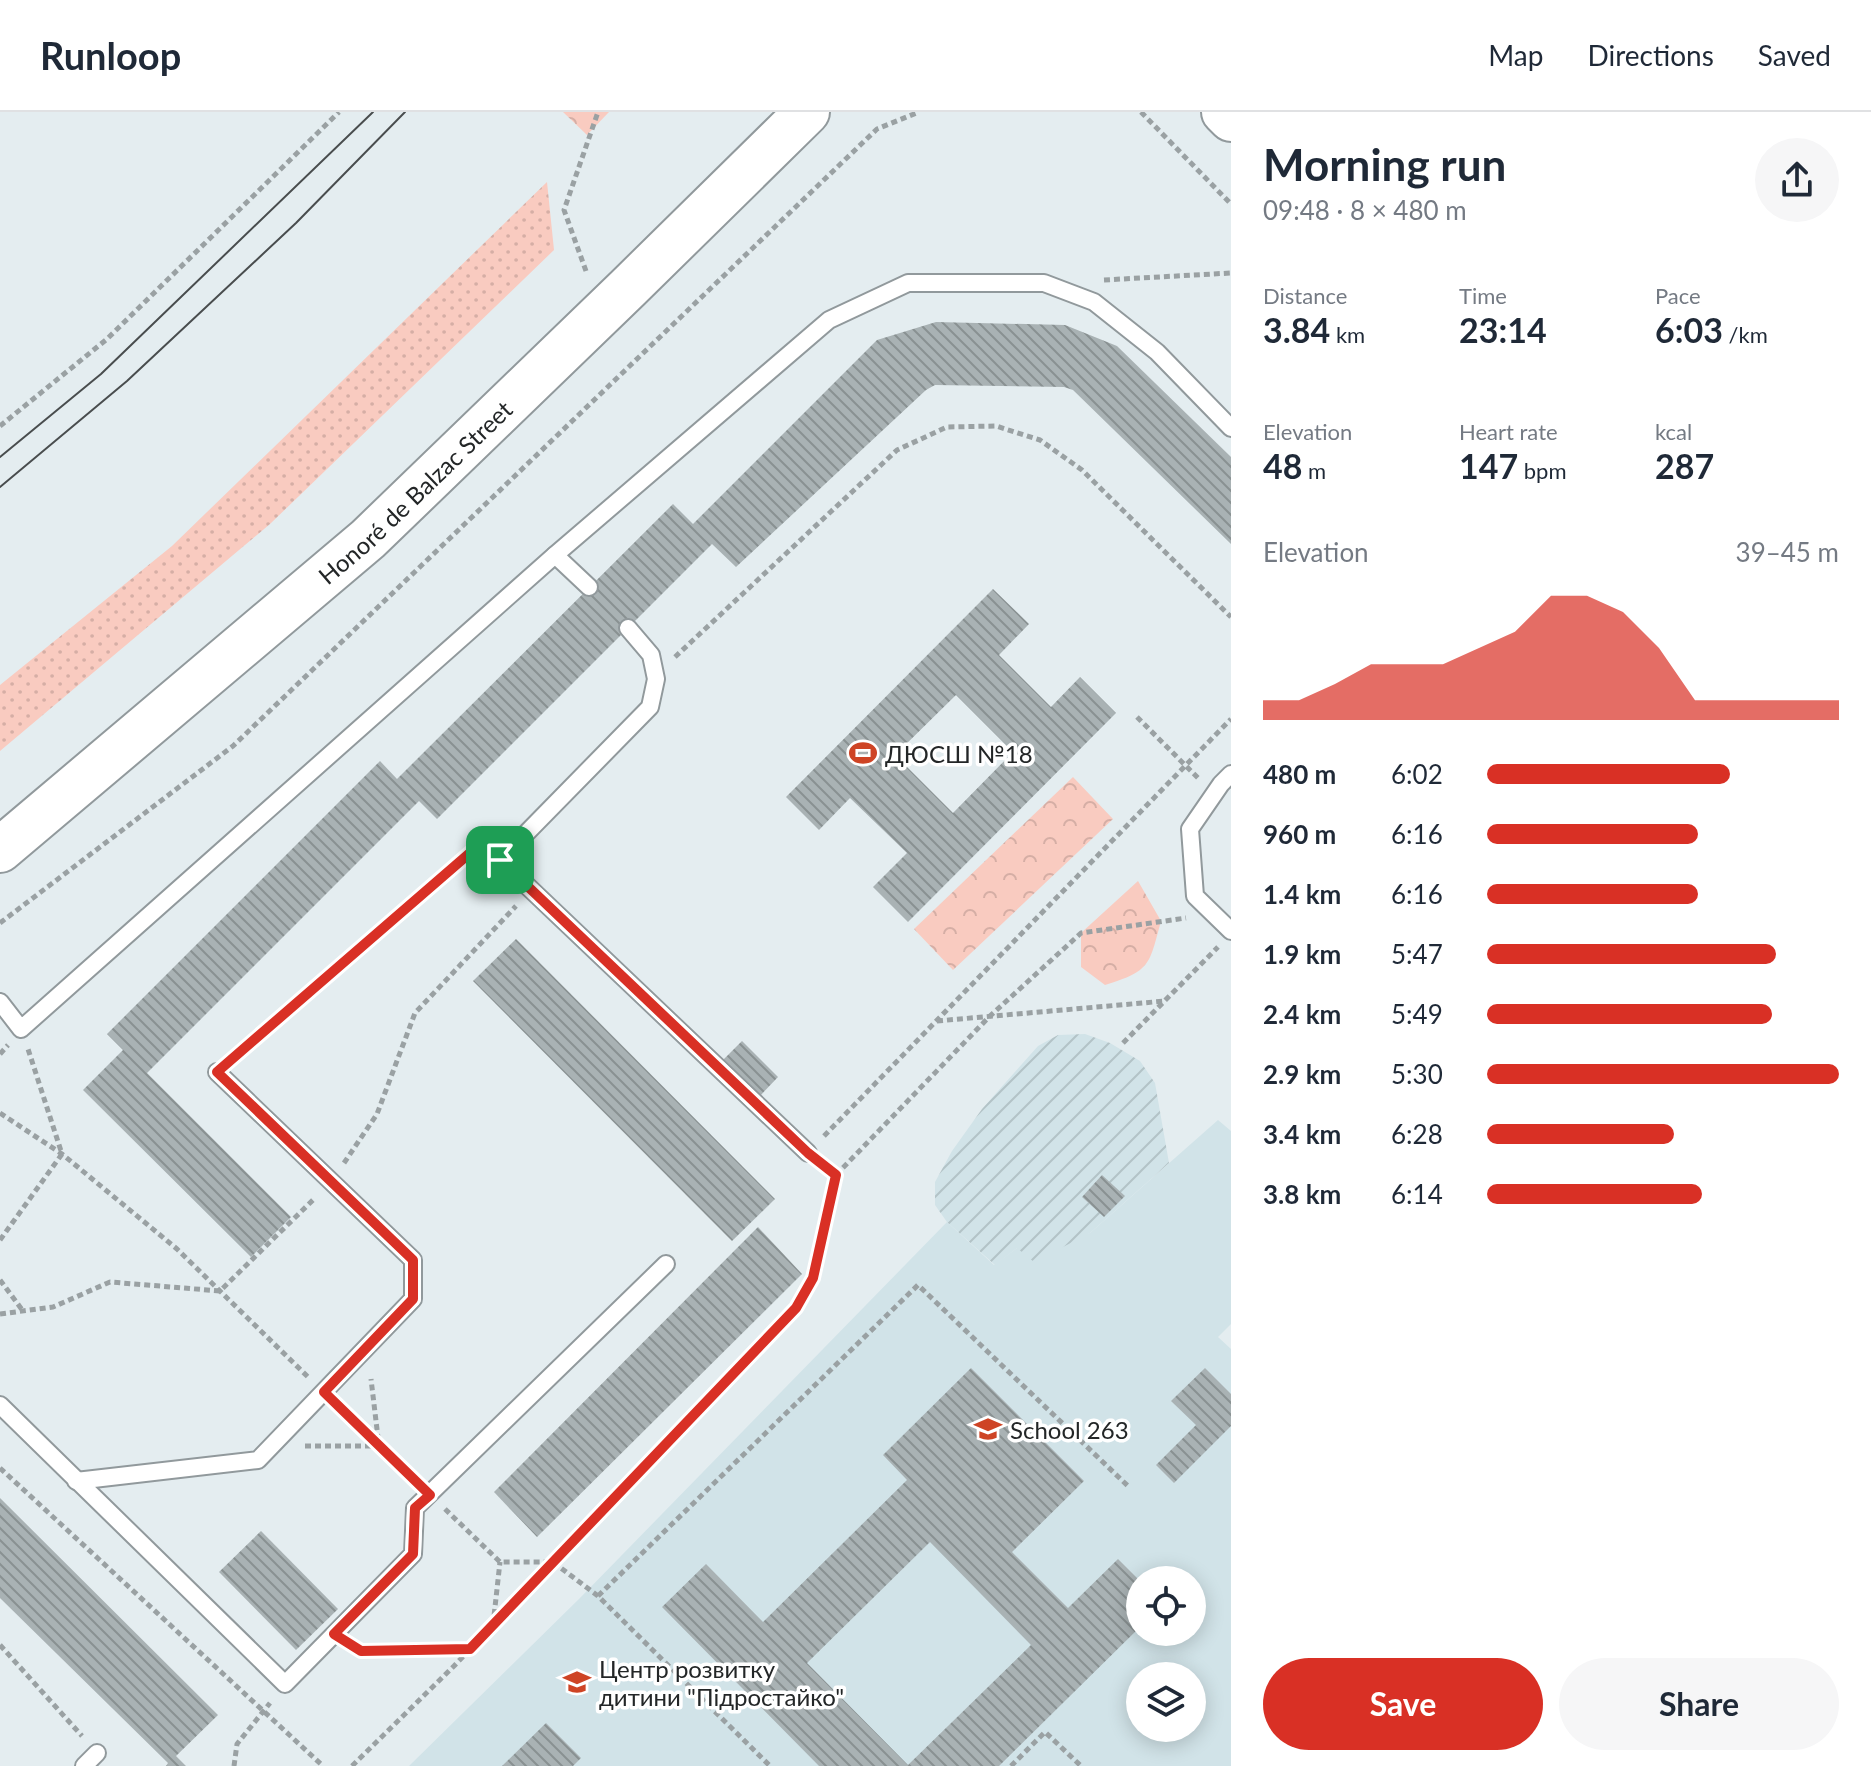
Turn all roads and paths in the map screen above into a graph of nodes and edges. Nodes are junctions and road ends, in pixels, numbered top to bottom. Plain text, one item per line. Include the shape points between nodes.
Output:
1 (339, 112) edge
2 (598, 112) edge
3 (807, 112) edge
4 (919, 112) edge
5 (1141, 112) edge
6 (1224, 112) edge
7 (1231, 119) edge
8 (1231, 204) edge
9 (586, 271) dead end
10 (1231, 273) edge
11 (1044, 283) junction
12 (0, 426) edge
13 (1231, 428) edge
14 (555, 555) junction
15 (589, 587) dead end
16 (1231, 617) edge
17 (628, 628) dead end
18 (655, 674) junction
19 (1137, 717) dead end
20 (1231, 719) edge
21 (1186, 765) junction
22 (1231, 774) edge
23 (1213, 795) junction
24 (0, 850) edge
25 (500, 860) junction
26 (1213, 914) junction
27 (0, 923) edge
28 (1231, 931) edge
29 (1220, 946) dead end
30 (1165, 1001) junction
31 (0, 1002) edge
32 (989, 1017) junction
33 (936, 1021) junction
34 (21, 1029) junction
35 (1123, 1043) dead end
36 (217, 1072) joint
37 (0, 1113) edge
38 (808, 1153) junction
39 (62, 1154) junction
40 (836, 1175) junction
41 (0, 1240) edge
42 (666, 1264) dead end
43 (0, 1280) edge
44 (23, 1311) dead end
45 (367, 1348) junction
46 (324, 1392) junction
47 (0, 1405) edge
48 (272, 1446) junction
49 (379, 1446) junction
50 (0, 1468) edge
51 (76, 1481) junction
52 (1130, 1488) dead end
53 (430, 1495) junction
54 (500, 1562) junction
55 (553, 1562) junction
56 (598, 1596) junction
57 (493, 1625) junction
58 (334, 1634) junction
59 (0, 1645) edge
60 (470, 1649) junction
61 (285, 1684) junction
62 (263, 1712) junction
63 (97, 1753) joint
64 (84, 1766) edge
65 (234, 1766) edge
66 (323, 1766) edge
67 (352, 1766) edge
68 (770, 1766) edge
69 (1011, 1766) edge
70 (1081, 1766) edge

1 - 12 path via 107,339
2 - 9 path via 564,210
3 - 24 street, Honoré de Balzac Street via 368,539
4 - 27 path via 877,129 233,746
5 - 8 path
6 - 7 street
10 - 11 path
11 - 13 lane via 1094,302 1157,352
11 - 14 lane via 908,283 829,320
14 - 15 lane
14 - 34 lane
16 - 18 path via 1082,470 1040,440 996,426 947,427 897,450
17 - 18 lane via 651,655
18 - 25 lane via 650,707
19 - 21 path
20 - 21 path
21 - 23 path
21 - 33 path
22 - 23 lane
23 - 26 lane via 1190,829 1195,896
25 - 36 path via 471,852
25 - 38 lane
26 - 28 lane
26 - 32 path via 1081,933
29 - 30 path
30 - 32 path
30 - 35 path
31 - 34 lane
32 - 33 path
32 - 40 path
33 - 38 path
34 - 39 path
36 - 45 lane via 413,1260 413,1299
37 - 39 path
38 - 40 path
39 - 41 path
39 - 46 path via 177,1249
40 - 55 path via 813,1278 796,1308
42 - 53 lane
43 - 44 path
45 - 46 lane
45 - 49 path
46 - 48 lane
46 - 49 path
47 - 51 lane
48 - 49 path
48 - 51 lane via 258,1460
49 - 53 path
50 - 62 path
51 - 61 lane
52 - 56 path via 918,1285
53 - 54 path
53 - 58 lane via 415,1508 413,1554
54 - 55 path
54 - 57 path
55 - 56 path
55 - 57 path
56 - 68 path
57 - 60 path
58 - 60 path via 361,1651
58 - 61 lane
59 - 63 path
60 - 67 path
61 - 62 path
62 - 65 path via 237,1744
62 - 66 path
63 - 64 lane
69 - 70 path via 1045,1732

